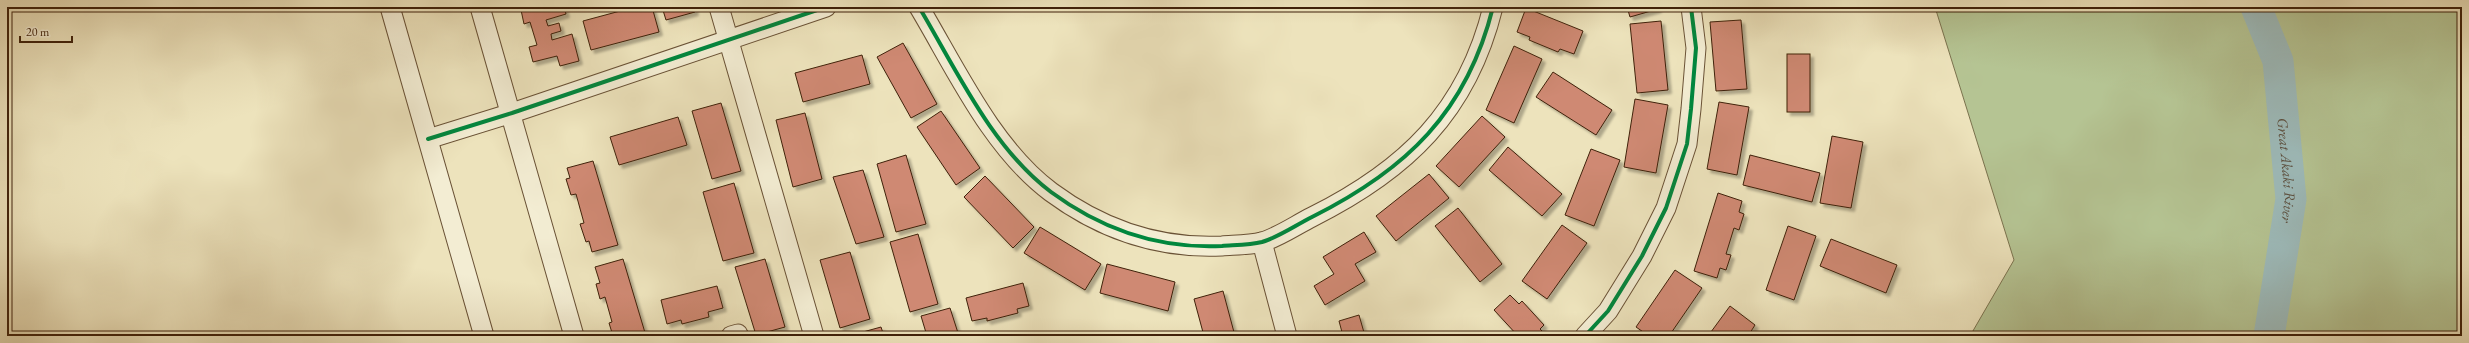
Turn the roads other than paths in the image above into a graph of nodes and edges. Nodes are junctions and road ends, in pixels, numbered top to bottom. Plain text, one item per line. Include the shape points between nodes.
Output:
1 (390, 7) edge
2 (480, 7) edge
3 (719, 7) edge
4 (826, 7) edge
5 (919, 7) edge
6 (1493, 7) edge
7 (1691, 7) edge
8 (727, 40) junction
9 (512, 113) junction
10 (428, 138) junction
11 (1262, 242) junction
12 (484, 336) edge
13 (574, 336) edge
14 (814, 336) edge
15 (1287, 336) edge
16 (1585, 336) edge

1 - 10 street
2 - 9 street
3 - 8 street
4 - 8 street
5 - 11 street via 986,119 1020,164 1061,199 1112,227 1154,242 1195,247
6 - 11 street via 1487,31 1469,72 1448,110 1421,144 1348,200
7 - 16 street via 1696,48 1691,109 1686,144 1666,208 1642,256 1608,311
8 - 9 street
8 - 14 street
9 - 10 street
9 - 13 street
10 - 12 street
11 - 15 street

